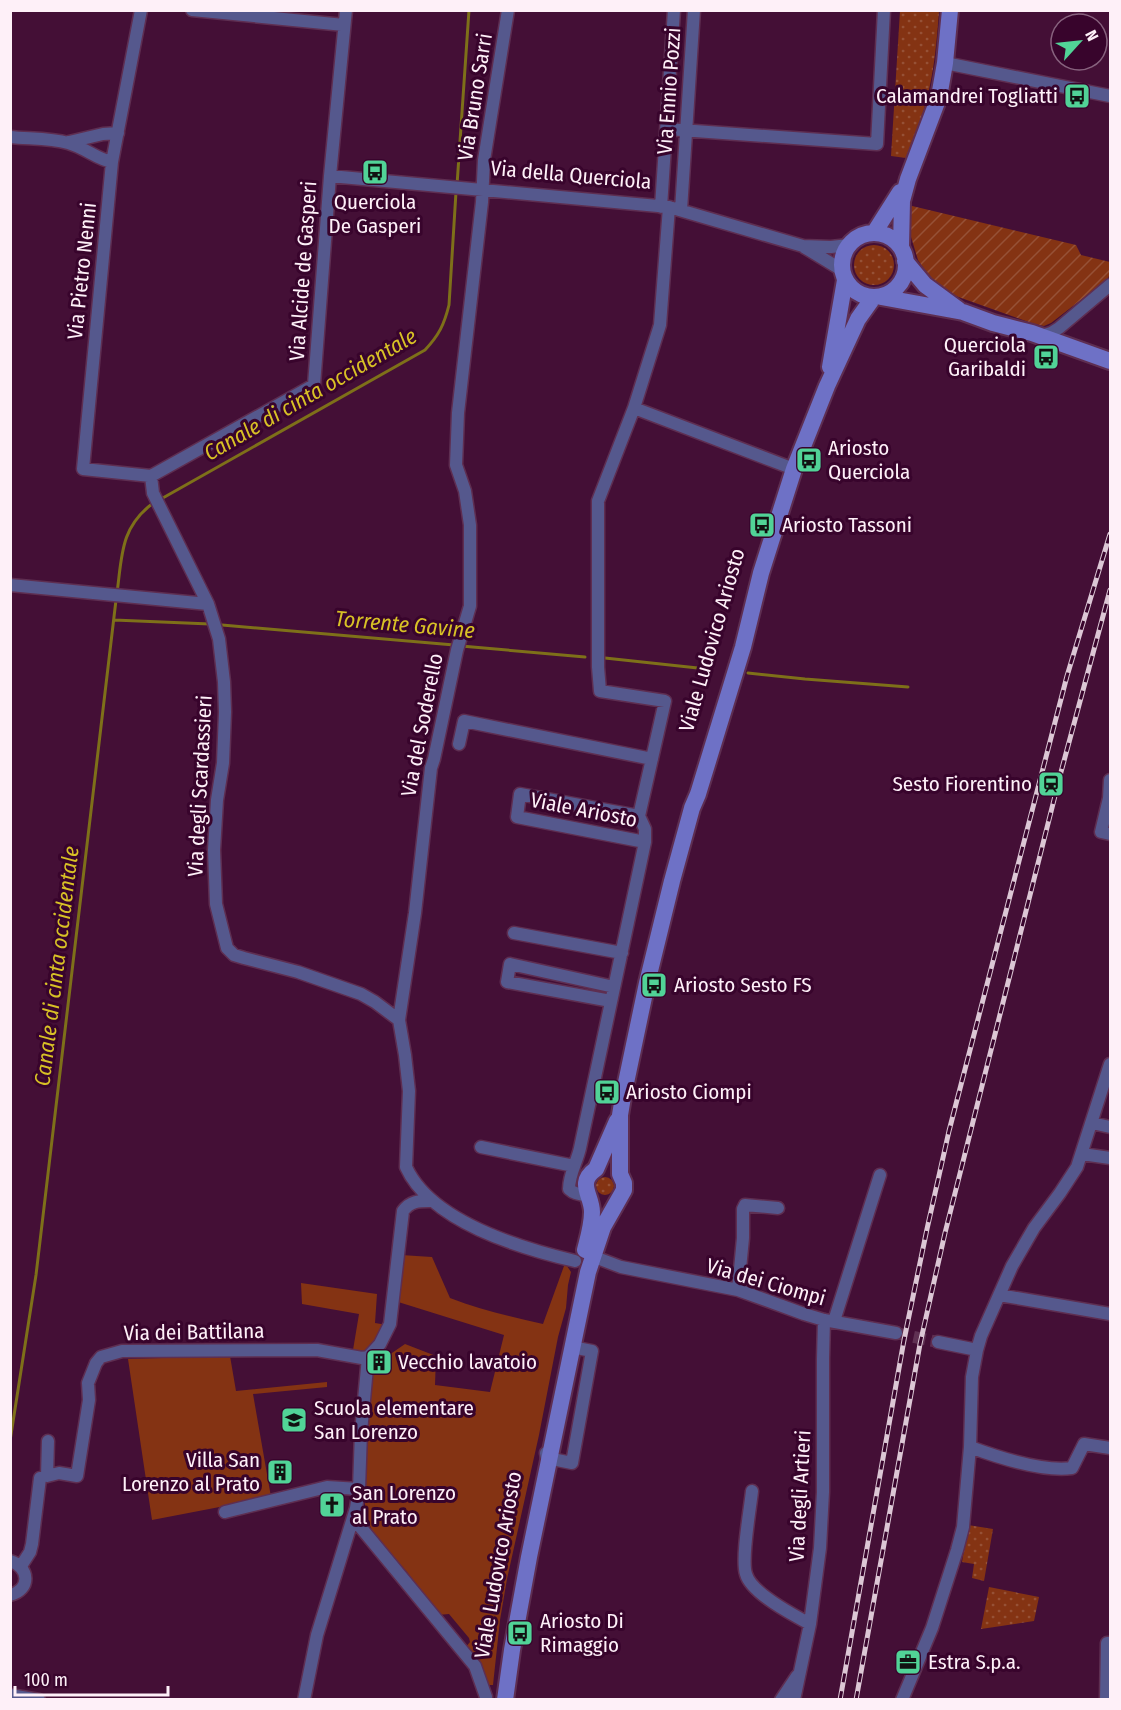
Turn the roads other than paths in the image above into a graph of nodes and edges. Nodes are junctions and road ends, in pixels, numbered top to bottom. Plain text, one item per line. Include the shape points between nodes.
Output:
1 (141, 10) edge
2 (192, 10) edge
3 (345, 10) edge
4 (508, 10) edge
5 (675, 10) edge
6 (694, 10) edge
7 (884, 10) edge
8 (950, 10) edge
9 (344, 25) junction
10 (945, 63) junction
11 (1110, 96) edge
12 (667, 129) junction
13 (686, 130) junction
14 (118, 133) junction
15 (10, 137) edge
16 (66, 142) junction
17 (112, 162) junction
18 (330, 176) junction
19 (908, 179) junction
20 (483, 189) junction
21 (670, 208) junction
22 (874, 233) junction
23 (849, 245) junction
24 (803, 246) junction
25 (903, 255) junction
26 (843, 275) junction
27 (1110, 285) edge
28 (877, 297) junction
29 (963, 312) junction
30 (1074, 315) junction
31 (1050, 343) junction
32 (1110, 361) edge
33 (1110, 373) edge
34 (827, 386) junction
35 (634, 408) junction
36 (794, 469) junction
37 (151, 476) junction
38 (10, 585) edge
39 (208, 604) junction
40 (459, 744) dead end
41 (652, 759) junction
42 (1110, 780) edge
43 (1110, 798) edge
44 (639, 816) junction
45 (1110, 834) edge
46 (645, 842) junction
47 (514, 933) dead end
48 (622, 953) junction
49 (614, 987) junction
50 (611, 1001) junction
51 (399, 1020) junction
52 (1110, 1065) edge
53 (620, 1115) junction
54 (1092, 1123) junction
55 (1110, 1127) edge
56 (481, 1147) dead end
57 (1082, 1154) junction
58 (1110, 1158) edge
59 (574, 1166) junction
60 (596, 1169) junction
61 (620, 1174) junction
62 (880, 1175) dead end
63 (588, 1196) junction
64 (433, 1201) junction
65 (617, 1202) junction
66 (778, 1208) dead end
67 (583, 1260) junction
68 (738, 1290) junction
69 (999, 1295) junction
70 (1110, 1314) edge
71 (829, 1320) junction
72 (896, 1334) tunnel mouth
73 (938, 1342) tunnel mouth
74 (977, 1350) junction
75 (368, 1357) junction
76 (546, 1440) junction
77 (48, 1441) dead end
78 (970, 1447) junction
79 (1110, 1448) edge
80 (550, 1459) junction
81 (40, 1478) dead end
82 (359, 1489) junction
83 (752, 1491) dead end
84 (225, 1512) dead end
85 (353, 1518) junction
86 (16, 1564) edge
87 (741, 1588) dead end
88 (757, 1590) junction
89 (10, 1595) edge
90 (810, 1624) junction
91 (1110, 1642) edge
92 (799, 1673) junction
93 (10, 1695) edge
94 (492, 1698) edge
95 (39, 1700) edge
96 (304, 1700) edge
97 (505, 1700) edge
98 (781, 1700) edge
99 (795, 1700) edge
100 (902, 1700) edge
101 (1106, 1700) edge

1 - 14 street, Via Pietro Nenni
2 - 9 street
3 - 9 street, Via Alcide de Gasperi
4 - 20 street, Via Bruno Sarri via 484,160
5 - 12 street, Via Ennio Pozzi
6 - 13 street, Via Ennio Pozzi
7 - 13 street via 878,144
8 - 10 street
9 - 18 street, Via Alcide de Gasperi
10 - 11 street
10 - 19 street via 939,97
12 - 13 street
12 - 21 street, Via Ennio Pozzi
13 - 21 street, Via Ennio Pozzi
14 - 16 street
14 - 17 street, Via Pietro Nenni
15 - 16 street
16 - 17 street
17 - 37 street, Via Pietro Nenni via 83,469
18 - 20 street, Via della Querciola
18 - 37 street, Via Alcide de Gasperi via 314,385
19 - 22 street
19 - 25 street via 902,201
20 - 21 street, Via della Querciola
20 - 51 street, Via del Soderello via 458,413 456,465 471,525 470,606 431,768
21 - 24 street, Via della Querciola
21 - 35 street via 660,325
22 - 23 street, Via della Querciola via 860,236
22 - 25 street, Via della Querciola via 889,237
23 - 24 street, Via della Querciola
23 - 26 street via 842,261
24 - 26 street, Via della Querciola
25 - 28 street via 903,280 890,293
25 - 29 street, Via della Querciola via 925,285
26 - 28 street, Via della Querciola via 857,293
26 - 34 street, Viale Ludovico Ariosto
27 - 30 street
28 - 29 street, Via della Querciola
28 - 34 street, Viale Ludovico Ariosto via 858,319
29 - 31 street, Via della Querciola
30 - 31 street
30 - 31 street via 1052,333
31 - 32 street, Via della Querciola
31 - 33 street, Via della Querciola
34 - 36 street, Viale Ludovico Ariosto
35 - 36 street
35 - 41 street via 598,501 598,667 600,691 665,701
36 - 53 street, Viale Ludovico Ariosto via 765,536 732,643 651,966
37 - 39 street, Via degli Scardassieri via 153,493
38 - 39 street
39 - 51 street, Via degli Scardassieri via 219,639 224,682 223,763 214,850 216,904 227,948 234,955 361,994
40 - 41 street via 464,721
41 - 44 street
42 - 43 street
43 - 45 street via 1101,832
44 - 46 street
44 - 46 street, Viale Ariosto via 520,794 517,817
46 - 48 street
47 - 48 street
48 - 49 street
49 - 50 street
49 - 50 street via 510,964 507,982
50 - 59 street
51 - 64 street via 409,1091 406,1167
52 - 54 street
53 - 60 street, Viale Ludovico Ariosto
53 - 61 street, Viale Ludovico Ariosto
54 - 55 street
54 - 57 street
56 - 59 street
57 - 58 street
57 - 69 street via 1034,1228
59 - 63 street via 569,1189
60 - 61 street via 610,1167
60 - 63 street, Viale Ludovico Ariosto via 586,1182
61 - 65 street, Viale Ludovico Ariosto via 624,1190
62 - 71 street, Via degli Artieri
63 - 65 street via 598,1205
63 - 67 street, Viale Ludovico Ariosto via 591,1224
64 - 67 street, Via dei Ciompi via 483,1233 538,1252
64 - 75 street via 415,1201 403,1211 390,1324
65 - 67 street, Viale Ludovico Ariosto
66 - 68 street via 745,1205 743,1209
67 - 68 street, Via dei Ciompi
67 - 76 street, Viale Ludovico Ariosto
67 - 80 street, Viale Ludovico Ariosto via 573,1347
68 - 71 street, Via dei Ciompi
69 - 70 street
69 - 74 street
71 - 72 street, Via dei Ciompi
71 - 90 street, Via degli Artieri via 823,1351 820,1548
73 - 74 street
74 - 78 street via 972,1377
75 - 77 street, Via dei Battilana via 317,1350 107,1354 96,1363 88,1383 77,1476 47,1476
75 - 82 street
76 - 80 street, Viale Ludovico Ariosto
76 - 94 street, Viale Ludovico Ariosto
78 - 79 street via 1043,1468 1066,1469 1072,1468 1084,1444
78 - 100 street via 965,1511 957,1550 932,1628
80 - 97 street, Viale Ludovico Ariosto
81 - 86 street via 32,1544 26,1561
82 - 84 street via 327,1487
82 - 85 street
83 - 88 street via 744,1562 750,1583
85 - 94 street via 475,1666
85 - 96 street via 317,1635
86 - 89 street via 24,1571 25,1583 19,1592
87 - 88 street
88 - 90 street
90 - 92 street, Via degli Artieri
91 - 101 street
92 - 98 street, Via degli Artieri
92 - 99 street, Via degli Artieri
93 - 95 street

